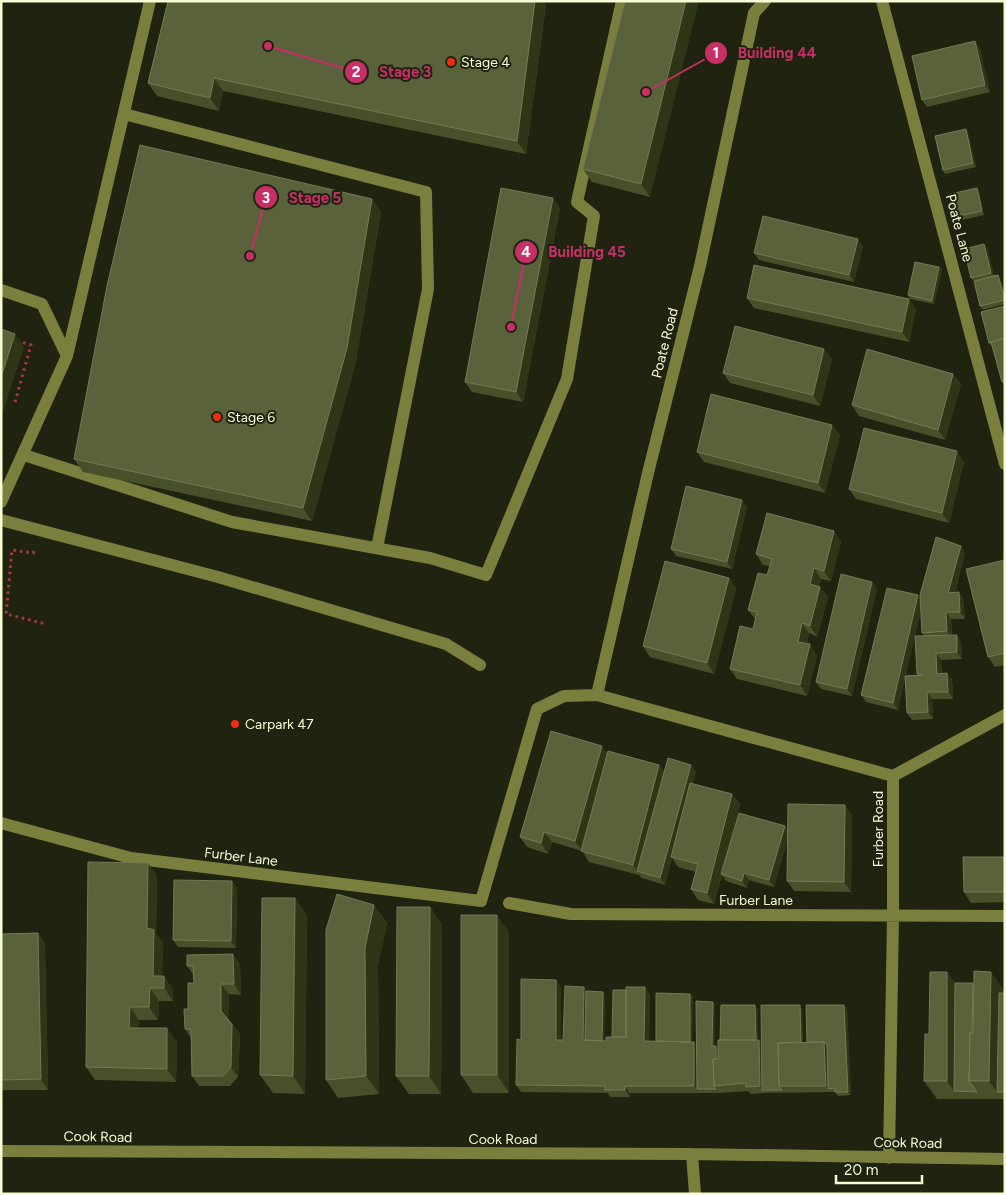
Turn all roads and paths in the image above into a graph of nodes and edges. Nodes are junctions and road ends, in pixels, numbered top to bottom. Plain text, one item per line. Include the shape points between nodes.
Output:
1 (150, 1) edge
2 (622, 1) edge
3 (765, 1) edge
4 (882, 1) edge
5 (124, 114) junction
6 (1, 290) edge
7 (16, 340) dead end
8 (67, 356) junction
9 (15, 402) dead end
10 (24, 455) junction
11 (1005, 464) edge
12 (1, 502) edge
13 (1, 520) edge
14 (41, 530) junction
15 (377, 548) junction
16 (46, 624) dead end
17 (480, 665) dead end
18 (597, 695) junction
19 (1005, 715) edge
20 (893, 776) junction
21 (1, 823) edge
22 (481, 901) joint
23 (508, 903) dead end
24 (893, 915) junction
25 (1005, 916) edge
26 (1, 1151) edge
27 (692, 1154) junction
28 (889, 1158) junction
29 (1005, 1159) edge
30 (695, 1194) edge

1 - 5 street
2 - 15 street via 577,202 594,216 567,379 486,575 430,558
3 - 18 street, Poate Road via 754,13 700,266 639,509
4 - 11 street, Poate Lane
5 - 8 street
5 - 15 street via 426,192 428,289
6 - 8 street via 42,304
7 - 9 path via 31,345
8 - 10 street
10 - 12 street
10 - 15 street via 232,522
13 - 14 street
14 - 16 path via 33,553 12,550 6,614
14 - 17 street via 218,577 446,644
18 - 20 street, Furber Road
18 - 22 street, Furber Road via 564,696 537,709
19 - 20 street
20 - 24 street, Furber Road
21 - 22 street, Furber Lane via 131,858
23 - 24 street, Furber Lane via 571,914
24 - 25 street, Furber Lane
24 - 28 street, Furber Road
26 - 27 street, Cook Road
27 - 28 street, Cook Road
27 - 30 street
28 - 29 street, Cook Road

